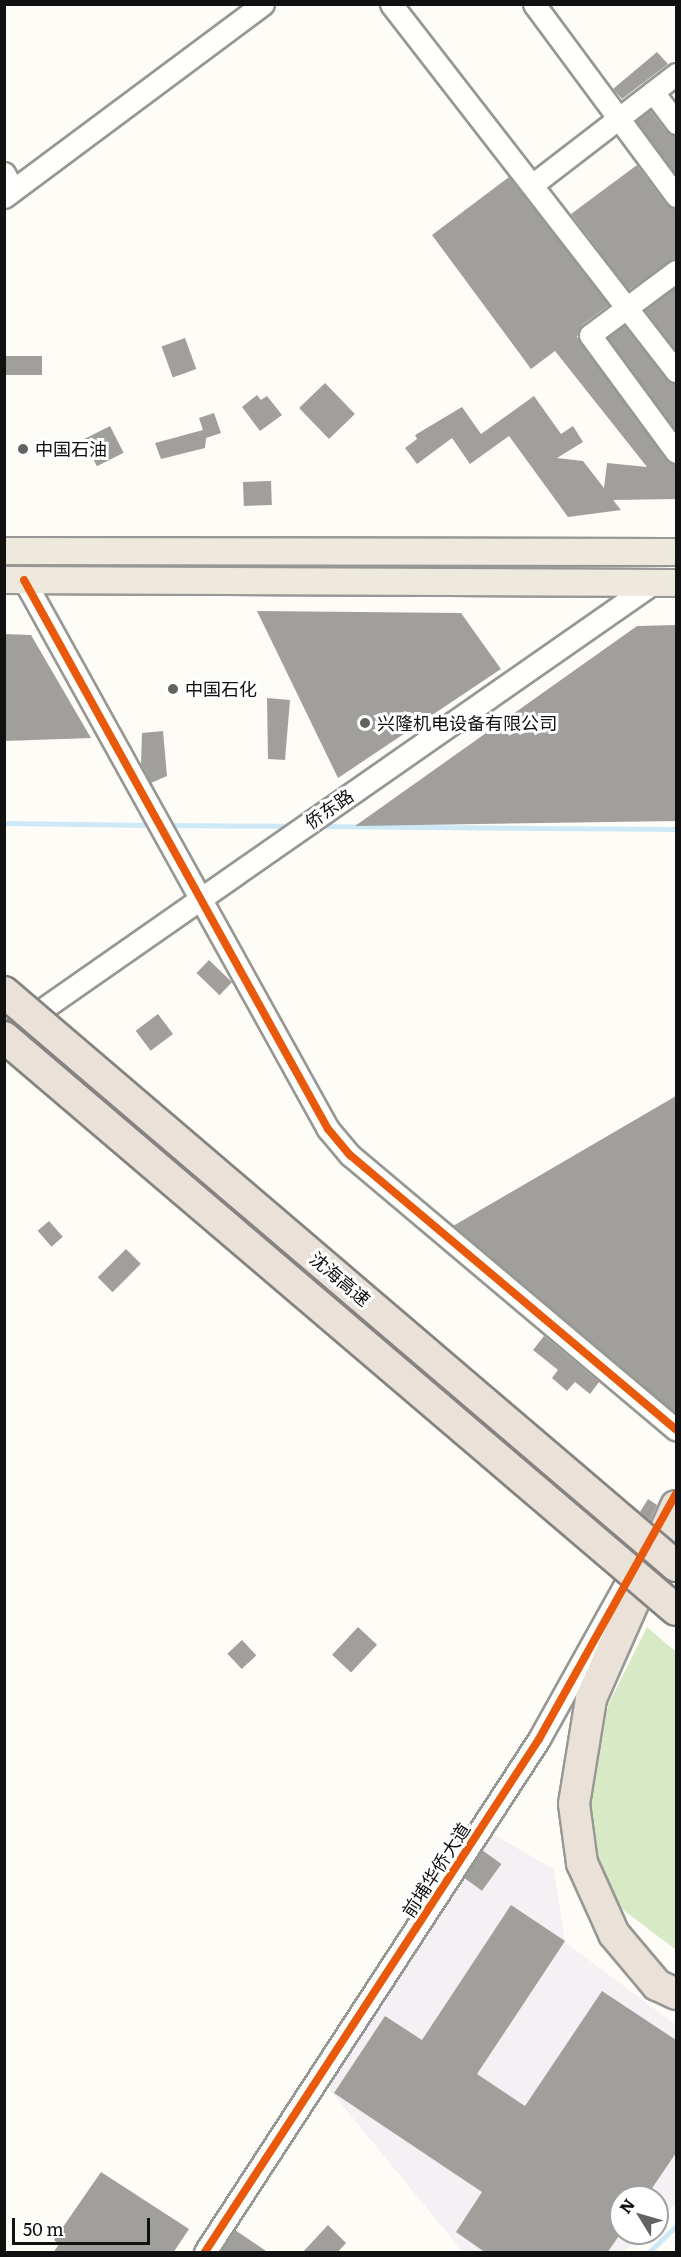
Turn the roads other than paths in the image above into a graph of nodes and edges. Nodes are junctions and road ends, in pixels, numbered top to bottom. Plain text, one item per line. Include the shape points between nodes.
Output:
1 (263, 4) edge
2 (391, 4) edge
3 (534, 4) edge
4 (676, 74) edge
5 (652, 92) junction
6 (619, 118) junction
7 (676, 123) edge
8 (532, 185) junction
9 (7, 187) edge
10 (676, 196) edge
11 (676, 271) edge
12 (627, 308) junction
13 (676, 371) edge
14 (676, 452) edge
15 (4, 551) edge
16 (676, 552) edge
17 (14, 580) edge
18 (665, 583) edge
19 (201, 899) junction
20 (4, 992) edge
21 (4, 1036) edge
22 (676, 1430) edge
23 (676, 1494) edge
24 (676, 1506) edge
25 (676, 1566) edge
26 (676, 1610) edge
27 (676, 1994) edge
28 (205, 2253) edge

1 - 9 street
2 - 8 street
3 - 6 street
4 - 5 street
5 - 6 street
5 - 7 street
6 - 8 street
6 - 10 street
8 - 12 street
11 - 12 street
12 - 13 street
12 - 14 street via 590,336
15 - 16 main road
17 - 18 main road
17 - 19 street
18 - 19 street, 侨东路
19 - 21 street, 侨东路
19 - 22 street via 328,1129 350,1155
20 - 25 highway, 沈海高速, bridge
21 - 26 highway, 沈海高速, bridge
23 - 28 street, 前埔华侨大道 via 539,1738
24 - 27 highway via 591,1699 574,1804 582,1863 614,1934 657,1984

